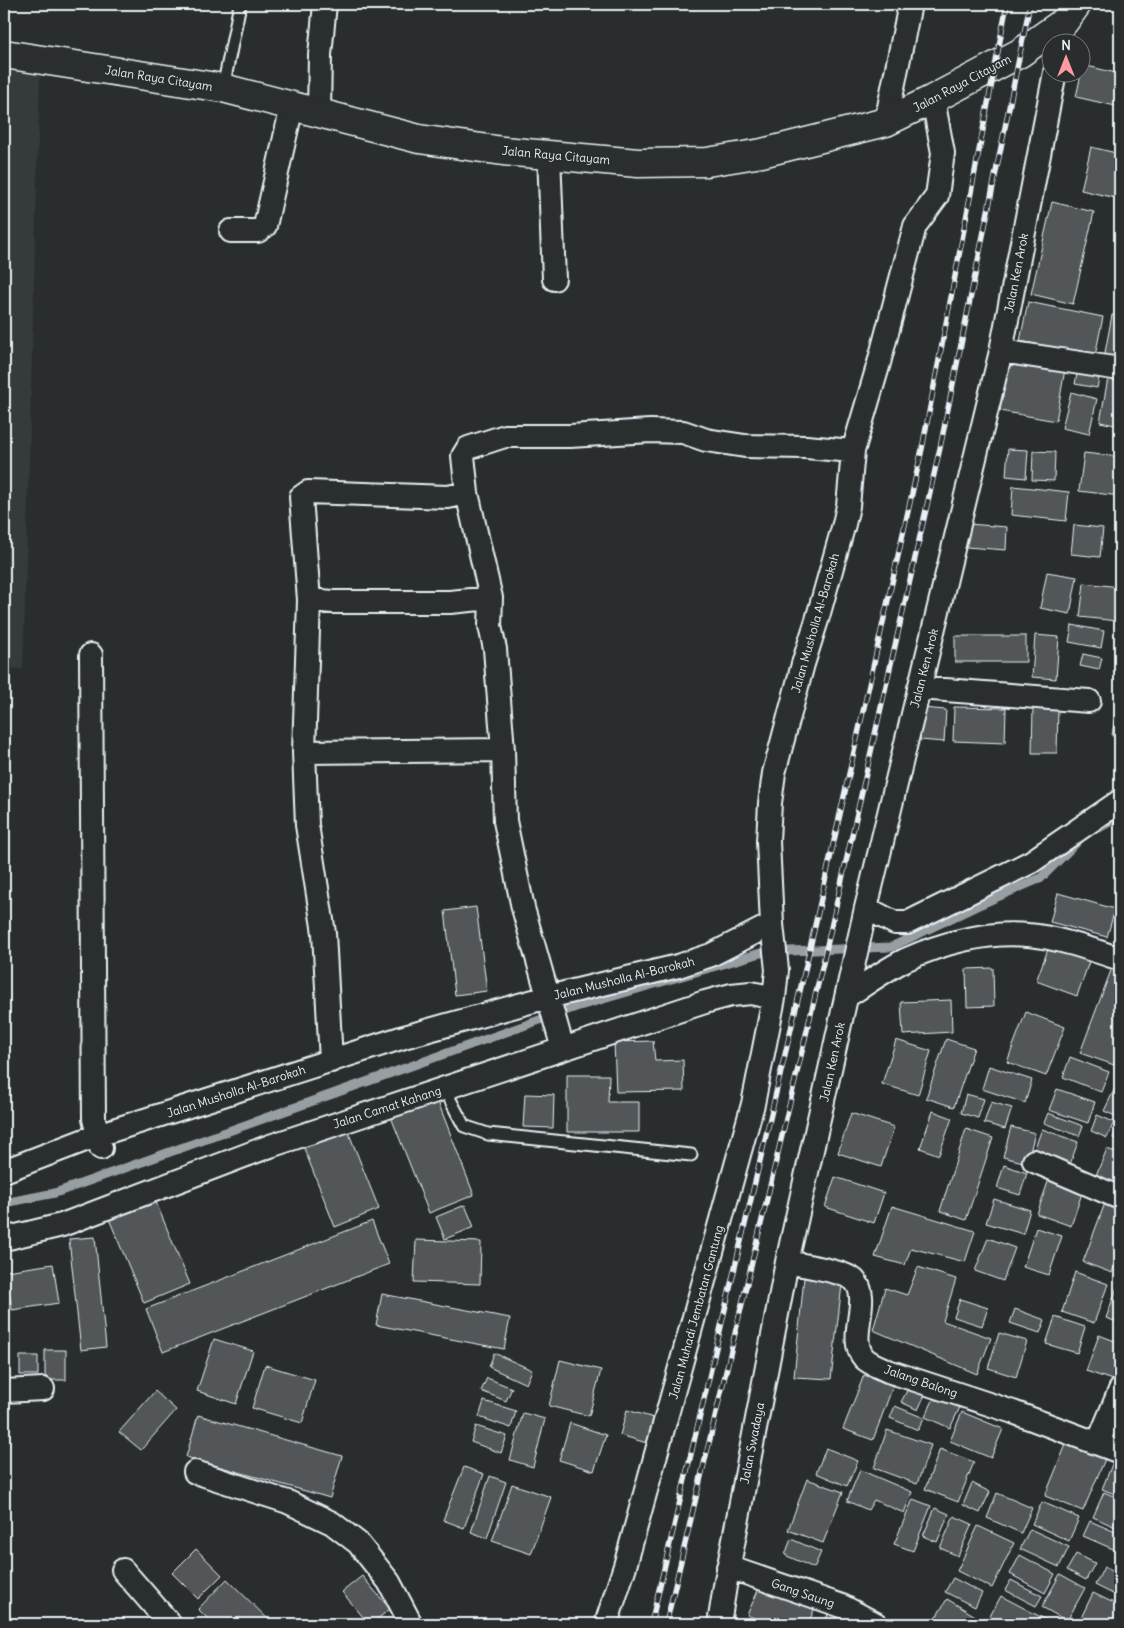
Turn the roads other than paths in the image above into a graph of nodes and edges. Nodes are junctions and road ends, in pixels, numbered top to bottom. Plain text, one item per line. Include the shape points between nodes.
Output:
1 (240, 4) edge
2 (325, 4) edge
3 (910, 4) edge
4 (1067, 23) edge
5 (4, 54) edge
6 (1053, 82) edge
7 (223, 88) junction
8 (933, 99) junction
9 (292, 106) junction
10 (319, 113) junction
11 (886, 122) junction
12 (549, 155) junction
13 (231, 231) dead end
14 (554, 279) dead end
15 (1000, 351) junction
16 (1120, 369) edge
17 (853, 451) junction
18 (467, 494) junction
19 (491, 598) junction
20 (309, 600) junction
21 (91, 655) dead end
22 (919, 688) junction
23 (1090, 701) dead end
24 (503, 750) junction
25 (304, 752) junction
26 (1120, 802) edge
27 (865, 913) junction
28 (773, 929) junction
29 (1120, 959) edge
30 (847, 996) junction
31 (774, 998) junction
32 (550, 1002) junction
33 (562, 1046) junction
34 (331, 1061) junction
35 (444, 1088) junction
36 (100, 1142) junction
37 (691, 1155) dead end
38 (1034, 1161) dead end
39 (4, 1172) edge
40 (1120, 1198) edge
41 (4, 1239) edge
42 (787, 1262) junction
43 (43, 1389) dead end
44 (1120, 1390) edge
45 (4, 1391) edge
46 (1098, 1443) junction
47 (1120, 1452) edge
48 (196, 1472) dead end
49 (728, 1567) junction
50 (123, 1570) dead end
51 (170, 1624) edge
52 (411, 1624) edge
53 (606, 1624) edge
54 (719, 1624) edge
55 (876, 1624) edge

1 - 7 lane
2 - 10 street
3 - 11 street
4 - 8 main road, Jalan Raya Citayam via 1020,53
5 - 7 main road, Jalan Raya Citayam
6 - 15 street, Jalan Ken Arok
7 - 9 main road, Jalan Raya Citayam
8 - 11 main road, Jalan Raya Citayam
8 - 17 street, Jalan Musholla Al-Barokah via 943,153 936,196 915,226
9 - 10 main road, Jalan Raya Citayam
9 - 13 street via 266,226 258,231
10 - 12 main road, Jalan Raya Citayam via 419,139
11 - 12 main road, Jalan Raya Citayam via 762,153 707,162 638,163
12 - 14 street
15 - 16 street
15 - 22 street, Jalan Ken Arok
17 - 18 street via 745,446 706,440 684,432 505,436 468,448 463,456
17 - 28 street, Jalan Musholla Al-Barokah via 844,524 774,773 768,840
18 - 19 street
18 - 20 street via 448,497 308,492 301,497
19 - 20 street via 450,602
19 - 24 street via 490,626 495,649
20 - 25 street
21 - 36 street via 94,1119
22 - 23 street
22 - 27 street, Jalan Ken Arok
24 - 25 street
24 - 32 street via 505,821 523,908
25 - 34 street via 307,825 324,933
26 - 27 street via 1031,862 907,924
27 - 30 street, Jalan Ken Arok
28 - 31 street, Jalan Muhadi Jembatan Gantung via 777,970
28 - 32 street, Jalan Musholla Al-Barokah via 678,966
29 - 30 street via 1028,935 968,939 904,961
30 - 42 street, Jalan Ken Arok
31 - 33 street, Jalan Camat Kahang via 751,993 731,995
31 - 53 street, Jalan Muhadi Jembatan Gantung via 753,1104 625,1566
32 - 33 street
32 - 34 street, Jalan Musholla Al-Barokah via 404,1037
33 - 35 street, Jalan Camat Kahang
34 - 36 street, Jalan Musholla Al-Barokah
35 - 37 lane via 464,1126 488,1134
35 - 41 street, Jalan Camat Kahang via 270,1146 62,1225
36 - 39 street, Jalan Musholla Al-Barokah
38 - 40 street
42 - 46 street, Jalang Balong via 854,1280 860,1289 859,1349 865,1359 888,1371
42 - 49 street, Jalan Swadaya
43 - 45 street
44 - 46 street
46 - 47 street, Jalang Balong
48 - 52 street via 288,1502 332,1523 358,1542 389,1582
49 - 54 street, Jalan Swadaya
49 - 55 street, Gang Saung via 842,1606
50 - 51 street

